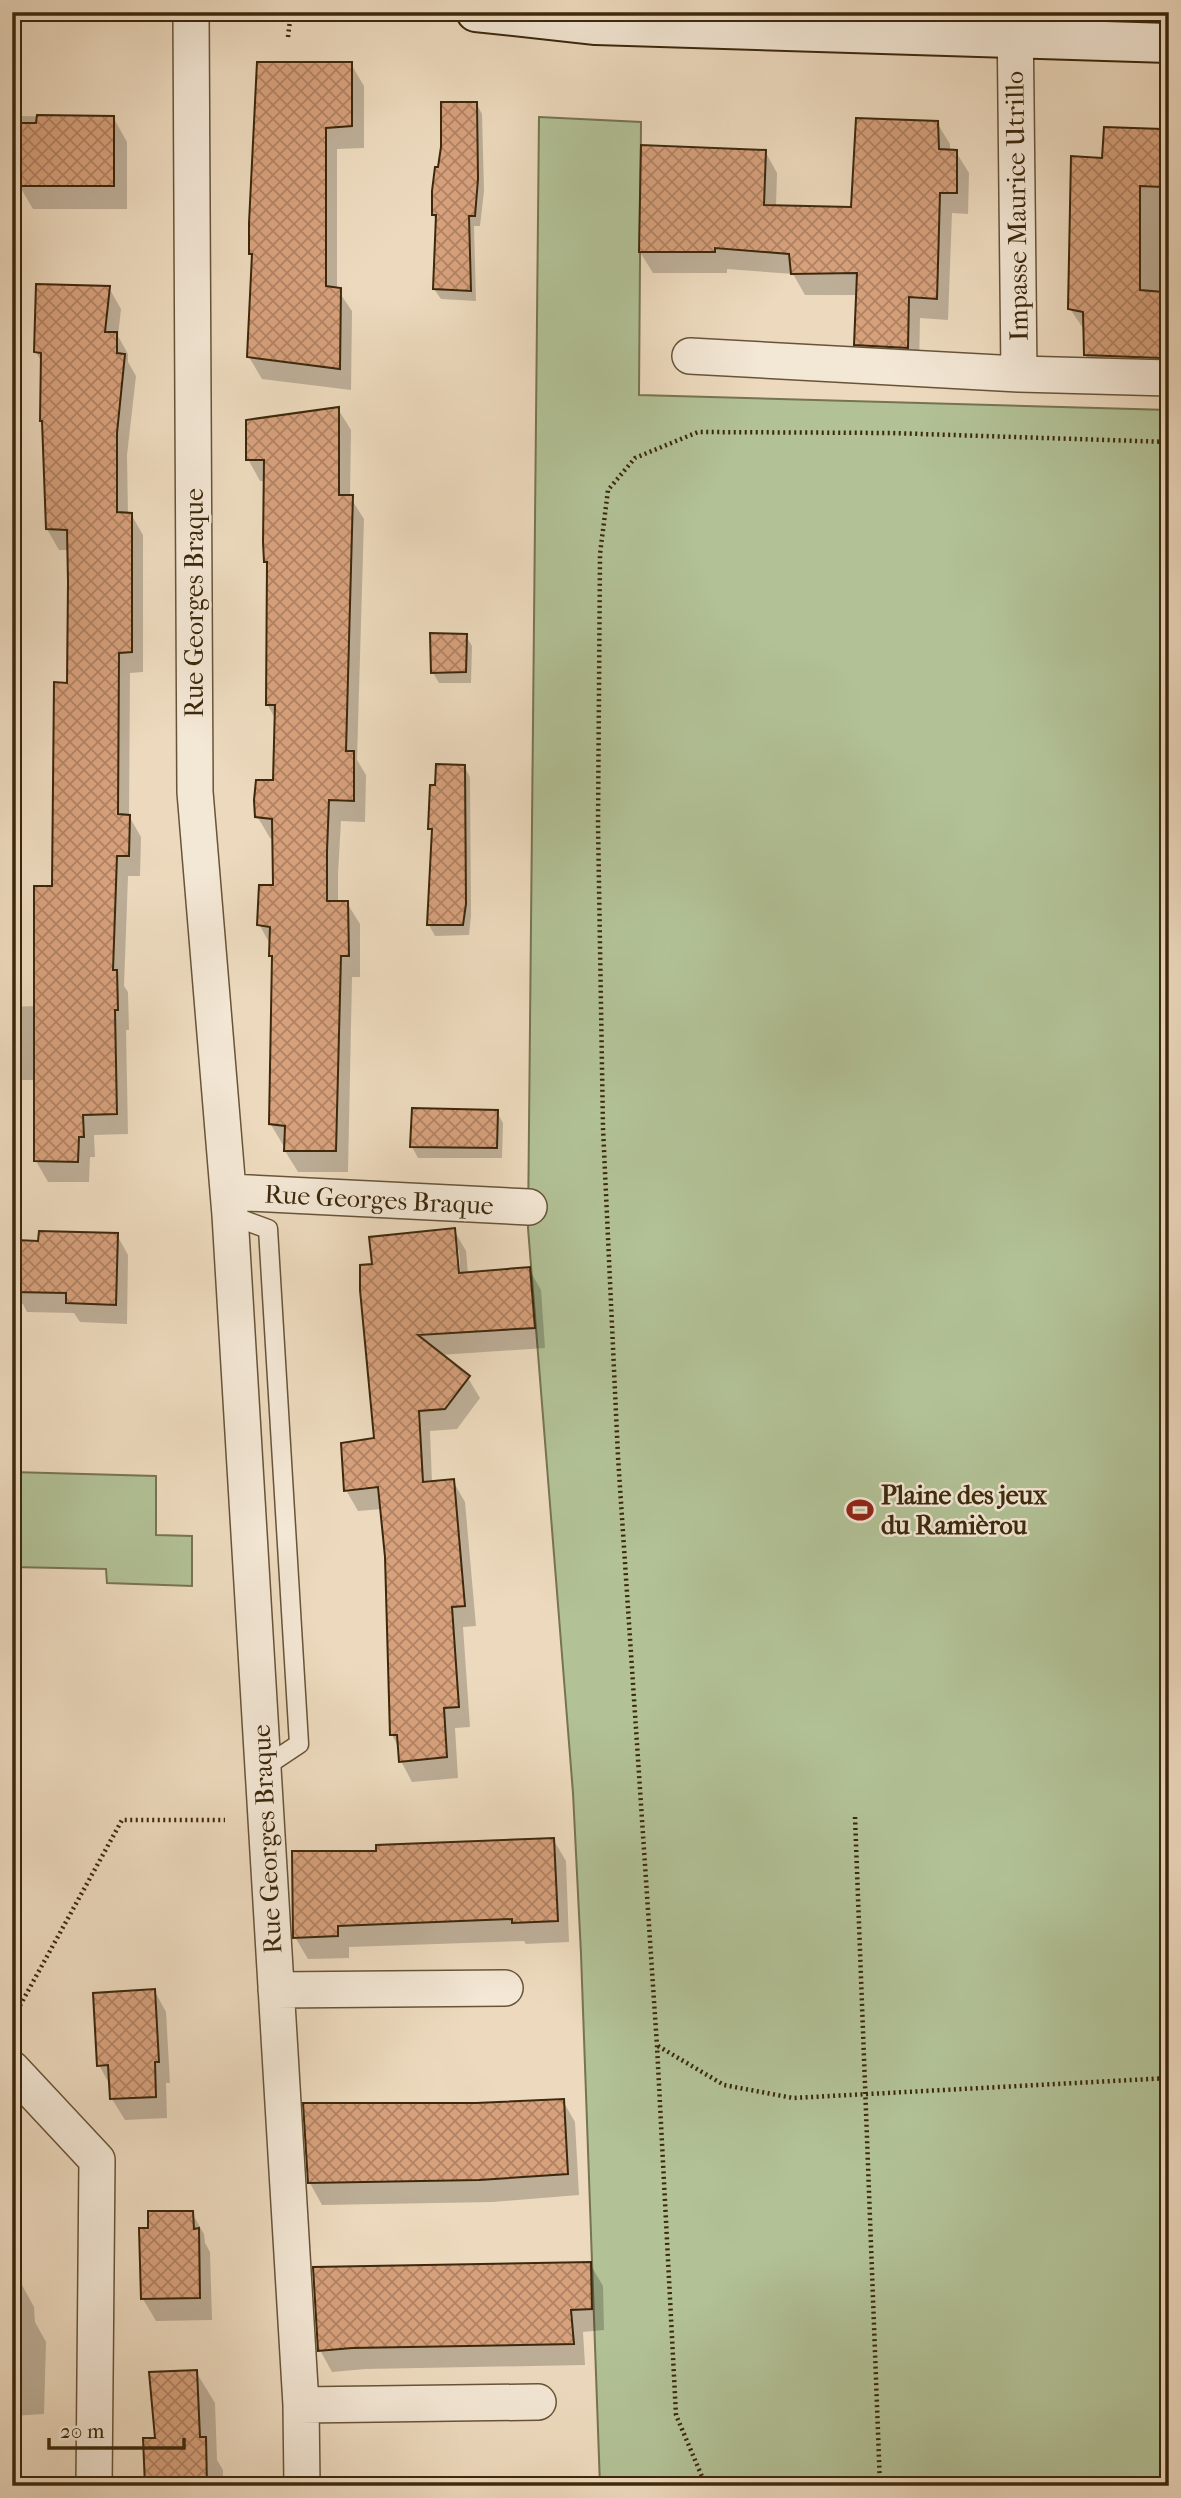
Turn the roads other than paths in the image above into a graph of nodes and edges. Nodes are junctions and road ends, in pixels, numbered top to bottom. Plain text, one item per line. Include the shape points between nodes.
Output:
1 (191, 12) edge
2 (476, 12) edge
3 (1014, 25) edge
4 (1169, 43) edge
5 (690, 356) dead end
6 (1019, 374) junction
7 (1169, 378) edge
8 (229, 1204) junction
9 (530, 1207) dead end
10 (505, 1988) dead end
11 (276, 1990) junction
12 (12, 2069) edge
13 (538, 2402) dead end
14 (301, 2405) junction
15 (94, 2486) edge
16 (302, 2486) edge

1 - 8 street, Rue Georges Braque via 195,792
2 - 3 main road via 596,25
3 - 4 main road
3 - 6 street, Impasse Maurice Utrillo
5 - 6 street, Impasse Maurice Utrillo
6 - 7 street, Impasse Maurice Utrillo
8 - 9 street, Rue Georges Braque
8 - 11 street, Rue Georges Braque
10 - 11 street
11 - 14 street, Rue Georges Braque
12 - 15 street via 97,2160
13 - 14 street
14 - 16 street, Rue Georges Braque

